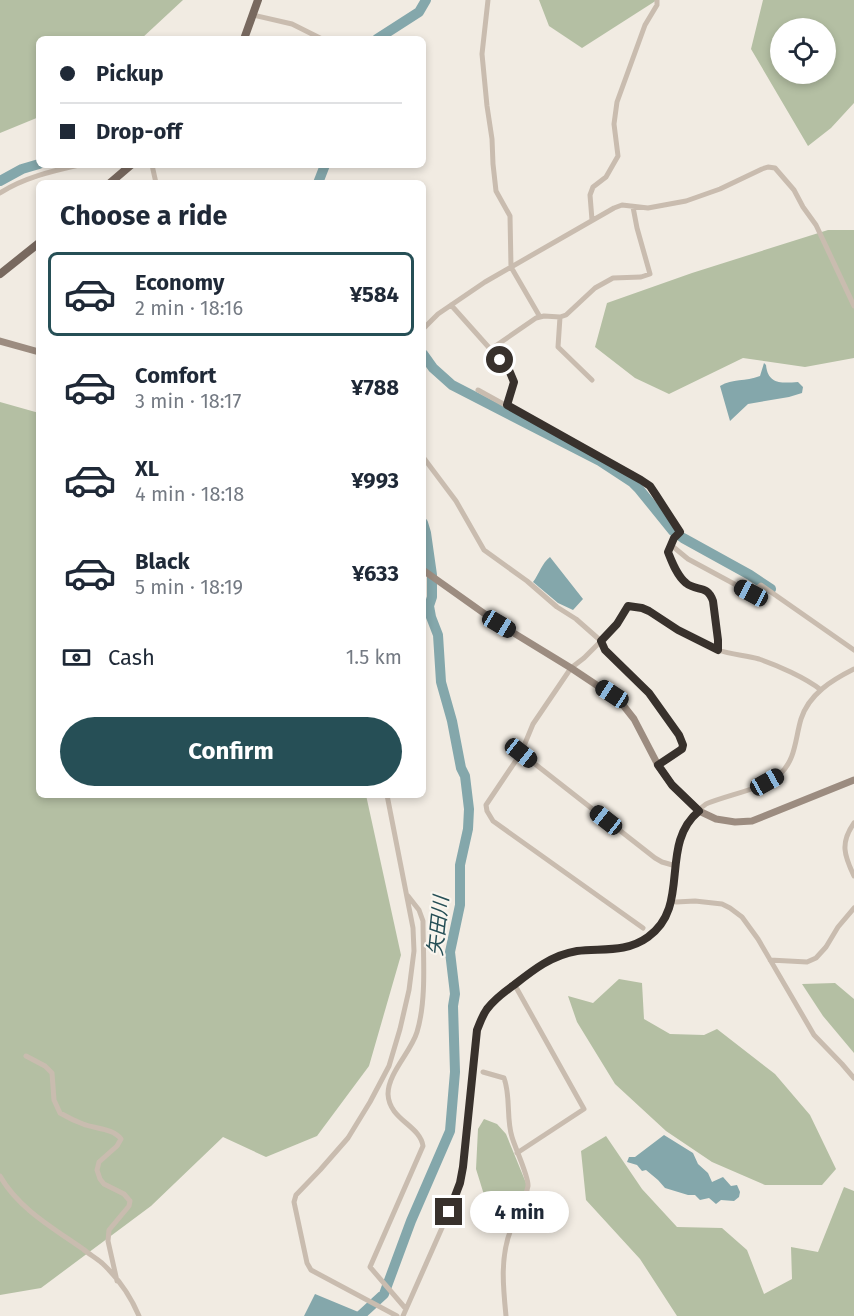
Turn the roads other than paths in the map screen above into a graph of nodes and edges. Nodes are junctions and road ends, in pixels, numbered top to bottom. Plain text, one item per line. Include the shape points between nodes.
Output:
1 (258, 0) edge
2 (488, 0) edge
3 (657, 0) edge
4 (253, 15) junction
5 (245, 36) edge
6 (316, 36) edge
7 (67, 168) edge
8 (128, 168) edge
9 (114, 180) edge
10 (0, 193) edge
11 (633, 207) junction
12 (592, 220) junction
13 (36, 245) edge
14 (511, 267) junction
15 (0, 274) edge
16 (451, 305) junction
17 (854, 306) edge
18 (540, 317) junction
19 (560, 318) junction
20 (426, 326) edge
21 (0, 341) edge
22 (491, 349) junction
23 (36, 351) edge
24 (592, 380) dead end
25 (478, 390) dead end
26 (507, 405) junction
27 (426, 461) edge
28 (671, 545) junction
29 (426, 572) edge
30 (601, 641) junction
31 (718, 650) junction
32 (854, 650) edge
33 (571, 668) junction
34 (854, 669) edge
35 (821, 690) junction
36 (521, 753) junction
37 (658, 765) junction
38 (854, 780) edge
39 (388, 798) edge
40 (699, 811) junction
41 (854, 823) edge
42 (676, 866) junction
43 (854, 876) edge
44 (407, 894) junction
45 (676, 902) dead end
46 (854, 908) edge
47 (643, 928) dead end
48 (770, 960) junction
49 (517, 988) dead end
50 (26, 1056) dead end
51 (483, 1072) dead end
52 (854, 1078) edge
53 (517, 1153) junction
54 (0, 1176) edge
55 (117, 1281) junction
56 (406, 1309) junction
57 (395, 1315) edge
58 (139, 1316) edge
59 (403, 1316) edge
60 (506, 1316) edge

1 - 4 main road
2 - 14 street via 483,64 496,191 510,216
3 - 12 street via 616,102 618,156 606,177 593,187
4 - 5 main road
4 - 6 street via 292,24
7 - 10 street
8 - 9 main road
11 - 12 street via 622,205
11 - 17 street via 686,201 762,169 775,168 816,225
11 - 19 street via 650,274 613,278
12 - 14 street
13 - 15 main road
14 - 16 street
14 - 18 street
16 - 20 street
16 - 22 street
18 - 19 street
18 - 22 street
19 - 24 street via 558,347
21 - 23 main road
22 - 26 street via 514,382
25 - 26 street
26 - 28 street via 650,486 680,532
27 - 30 street via 456,501 484,550
28 - 31 street via 668,552 683,580 711,596
28 - 32 street via 688,559 751,593 761,585
29 - 33 main road via 499,624
30 - 31 street via 628,606 635,606
30 - 33 street
30 - 37 street via 605,650 649,693 682,741 679,752
31 - 35 street via 758,659
33 - 36 street via 533,724
33 - 37 main road via 619,700 634,719
34 - 35 street
35 - 40 street via 808,704 792,756 778,776 714,800
36 - 42 street via 655,858
36 - 47 street via 486,805 493,821
37 - 40 main road
38 - 40 main road via 752,821 716,819
39 - 44 street
40 - 42 street via 681,834
41 - 43 street via 844,842
42 - 56 street via 668,912 648,937 624,948 588,950 546,961 487,1008 477,1030 460,1183
44 - 56 street via 423,921 423,995 418,1030 390,1080 388,1092 395,1114 422,1138 423,1146 370,1267
44 - 57 street via 414,951 409,990 389,1066 348,1138 294,1202 307,1263 312,1270
45 - 48 street via 709,902 730,908 742,917
46 - 48 street via 816,958 807,962
48 - 52 street via 814,1035
49 - 53 street via 584,1109
50 - 55 street via 52,1074 54,1100 60,1113 121,1139 99,1162 98,1170 104,1184 124,1194 130,1202 109,1230
51 - 53 street via 504,1078 509,1127
53 - 60 street via 529,1182 506,1244 502,1269
54 - 55 street via 15,1197 101,1262
55 - 58 street
56 - 59 street

